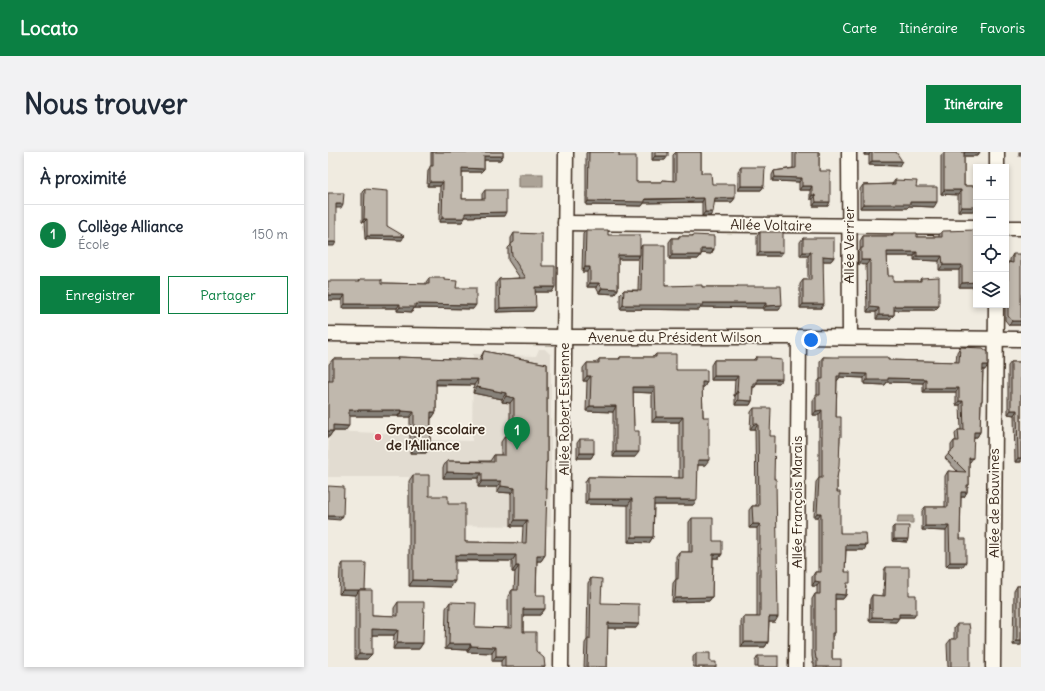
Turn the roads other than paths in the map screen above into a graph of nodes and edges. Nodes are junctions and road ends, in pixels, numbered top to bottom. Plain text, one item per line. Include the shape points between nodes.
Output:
1 (566, 152) edge
2 (849, 152) edge
3 (997, 152) edge
4 (997, 164) edge
5 (565, 223) junction
6 (849, 226) junction
7 (973, 227) edge
8 (1009, 228) edge
9 (1021, 228) edge
10 (996, 308) edge
11 (328, 334) edge
12 (564, 337) junction
13 (799, 337) junction
14 (850, 337) junction
15 (995, 338) junction
16 (1021, 339) edge
17 (562, 667) edge
18 (796, 667) edge
19 (993, 667) edge

1 - 5 street, Allée Robert Estienne
2 - 6 street, Allée Verrier
3 - 4 street
5 - 6 street, Allée Voltaire
5 - 12 street, Allée Robert Estienne
6 - 7 street, Allée Voltaire
6 - 14 street, Allée Verrier
8 - 9 street
10 - 15 street, Allée de Bouvines
11 - 12 street, Avenue du Président Wilson
12 - 13 street, Avenue du Président Wilson
12 - 17 street, Allée Robert Estienne
13 - 14 street, Avenue du Président Wilson
13 - 18 street, Allée François Marais
14 - 15 street, Avenue du Président Wilson
15 - 16 street, Avenue du Président Wilson
15 - 19 street, Allée de Bouvines

